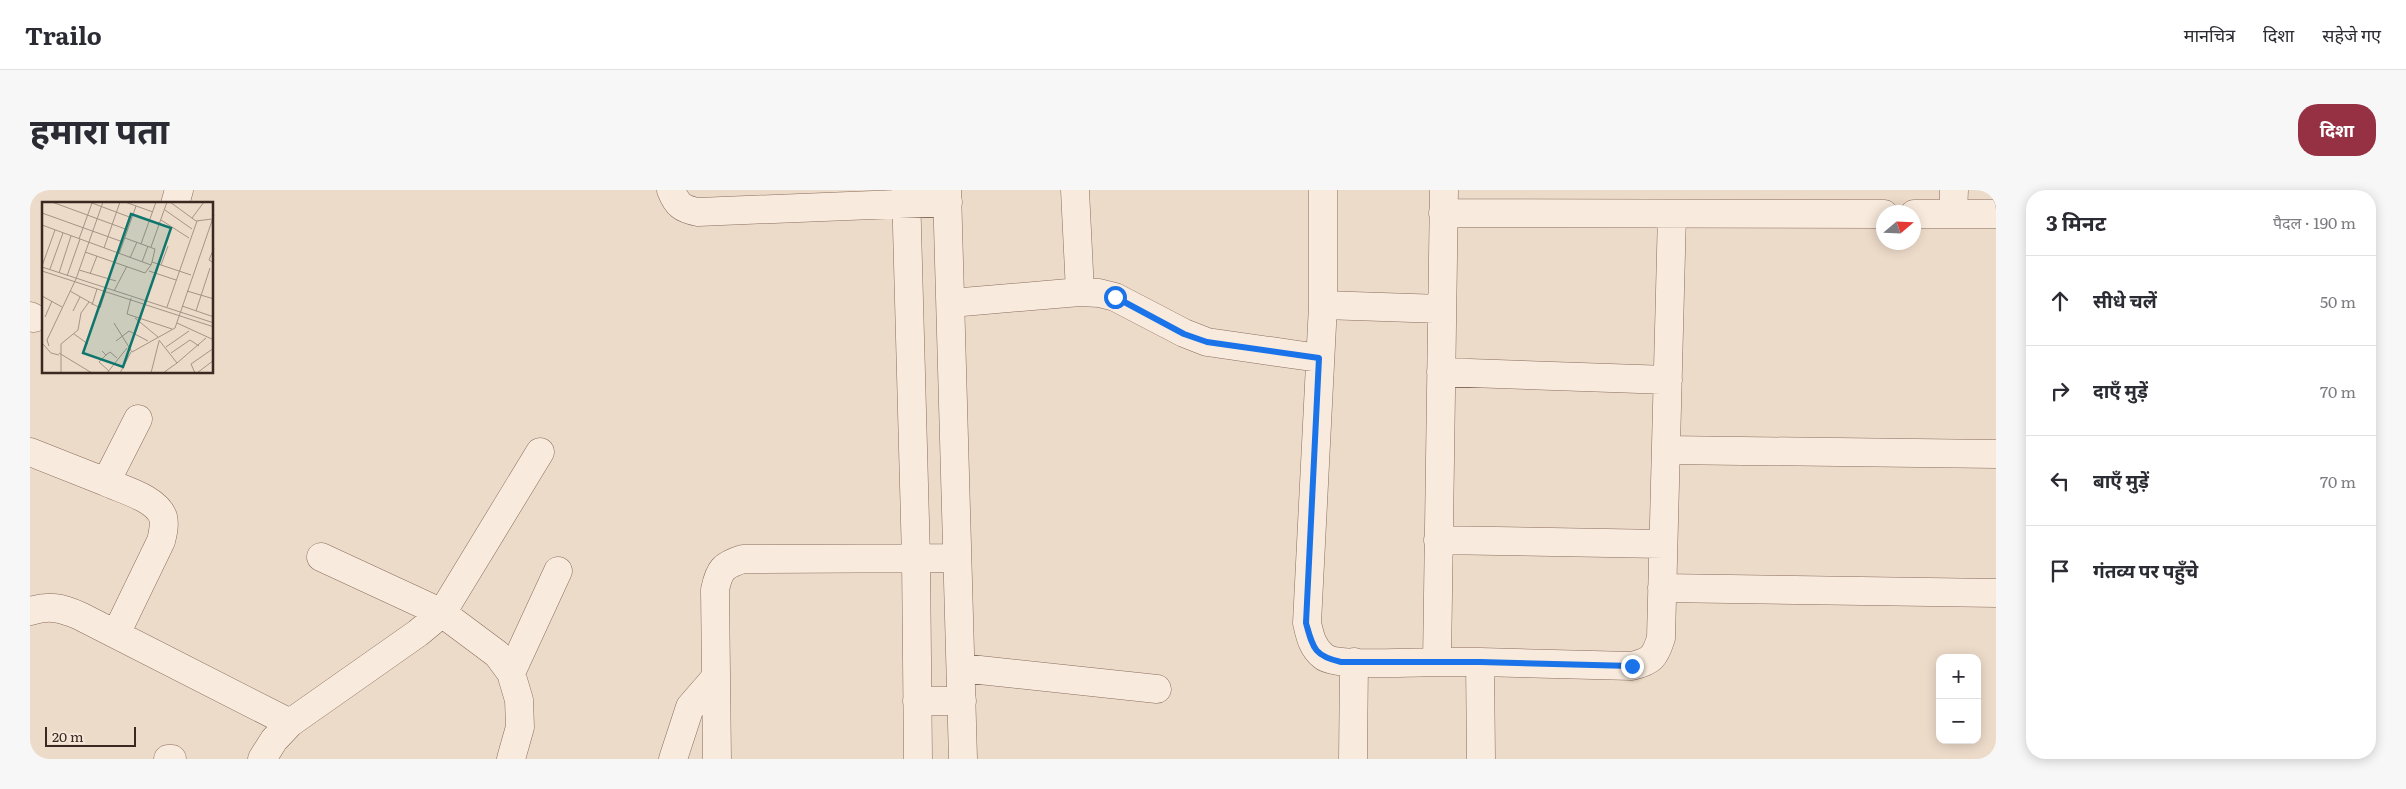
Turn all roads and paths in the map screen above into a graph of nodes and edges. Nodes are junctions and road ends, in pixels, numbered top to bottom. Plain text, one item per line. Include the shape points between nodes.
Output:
1 (672, 190) edge
2 (1075, 190) edge
3 (1323, 190) edge
4 (948, 196) edge
5 (906, 197) edge
6 (1444, 202) edge
7 (1615, 202) edge
8 (1781, 202) edge
9 (1953, 202) edge
10 (1921, 212) edge
11 (1876, 213) edge
12 (1672, 214) junction
13 (1996, 214) edge
14 (1080, 292) junction
15 (951, 303) junction
16 (1323, 305) junction
17 (1442, 309) junction
18 (1319, 358) junction
19 (1441, 372) junction
20 (1668, 380) junction
21 (138, 419) dead end
22 (1666, 450) junction
23 (30, 452) edge
24 (540, 452) dead end
25 (1996, 454) edge
26 (106, 482) junction
27 (1438, 540) junction
28 (1664, 544) junction
29 (320, 558) dead end
30 (916, 558) junction
31 (958, 558) junction
32 (558, 572) dead end
33 (1662, 588) junction
34 (1996, 593) edge
35 (30, 611) edge
36 (442, 613) junction
37 (116, 634) junction
38 (1354, 662) junction
39 (1437, 662) junction
40 (1480, 662) junction
41 (960, 668) junction
42 (511, 673) junction
43 (716, 677) junction
44 (1157, 689) dead end
45 (917, 701) junction
46 (962, 701) junction
47 (290, 724) junction
48 (262, 759) edge
49 (511, 759) edge
50 (673, 759) edge
51 (717, 759) edge
52 (918, 759) edge
53 (963, 759) edge
54 (1353, 759) edge
55 (1481, 759) edge

1 - 5 street via 675,202 684,210 698,212
2 - 14 street
3 - 16 street
4 - 5 street
4 - 15 street
5 - 30 street
6 - 7 street
6 - 17 street
7 - 12 street
8 - 11 street
8 - 12 street
9 - 10 street
9 - 13 street
12 - 20 street
14 - 15 street
14 - 18 street via 1115,297 1184,334 1207,342
15 - 31 street
16 - 17 street
16 - 18 street
17 - 19 street
18 - 38 street via 1306,623 1313,646 1325,658
19 - 20 street
19 - 27 street
20 - 22 street
21 - 26 street
22 - 25 street
22 - 28 street
23 - 26 street
24 - 36 street
26 - 37 street via 154,504 163,516 164,527 161,541
27 - 28 street
27 - 39 street
28 - 33 street
29 - 36 street
30 - 31 street
30 - 43 street via 743,559 728,564 718,576 715,590
30 - 45 street
31 - 41 street
32 - 42 street
33 - 34 street
33 - 40 street via 1661,638 1649,662 1632,666
35 - 37 street via 44,607 62,608
36 - 42 street via 497,654
36 - 47 street
37 - 47 street
38 - 39 street
38 - 54 street
39 - 40 street
40 - 55 street
41 - 44 street
41 - 46 street
42 - 49 street via 519,700 520,727
43 - 50 street via 690,707
43 - 51 street
45 - 46 street
45 - 52 street
46 - 53 street
47 - 48 street

